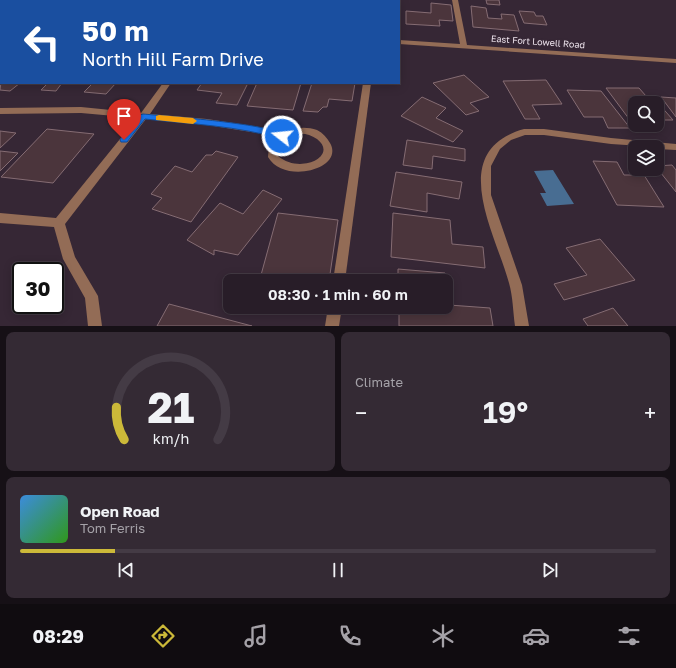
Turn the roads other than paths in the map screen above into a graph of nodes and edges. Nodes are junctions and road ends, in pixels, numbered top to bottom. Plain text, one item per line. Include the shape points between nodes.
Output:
1 (455, 0) edge
2 (400, 42) edge
3 (464, 47) junction
4 (676, 61) edge
5 (166, 84) edge
6 (367, 84) edge
7 (0, 111) edge
8 (143, 117) junction
9 (282, 136) junction
10 (676, 147) edge
11 (0, 218) edge
12 (59, 223) junction
13 (340, 274) edge
14 (334, 314) edge
15 (95, 326) edge
16 (332, 326) edge
17 (522, 326) edge

1 - 3 street
2 - 3 street, East Fort Lowell Road
3 - 4 street, East Fort Lowell Road
5 - 8 street
6 - 13 street
7 - 8 street via 81,110
8 - 9 street via 207,122 272,132
8 - 12 street
9 - 9 street via 274,145 273,157 281,166 305,170 318,164 326,156 328,146 323,138 311,131 297,130
10 - 17 street via 524,132 508,138 496,147 486,166 486,195 516,285
11 - 12 street
12 - 15 street via 69,259 91,296
14 - 16 street

